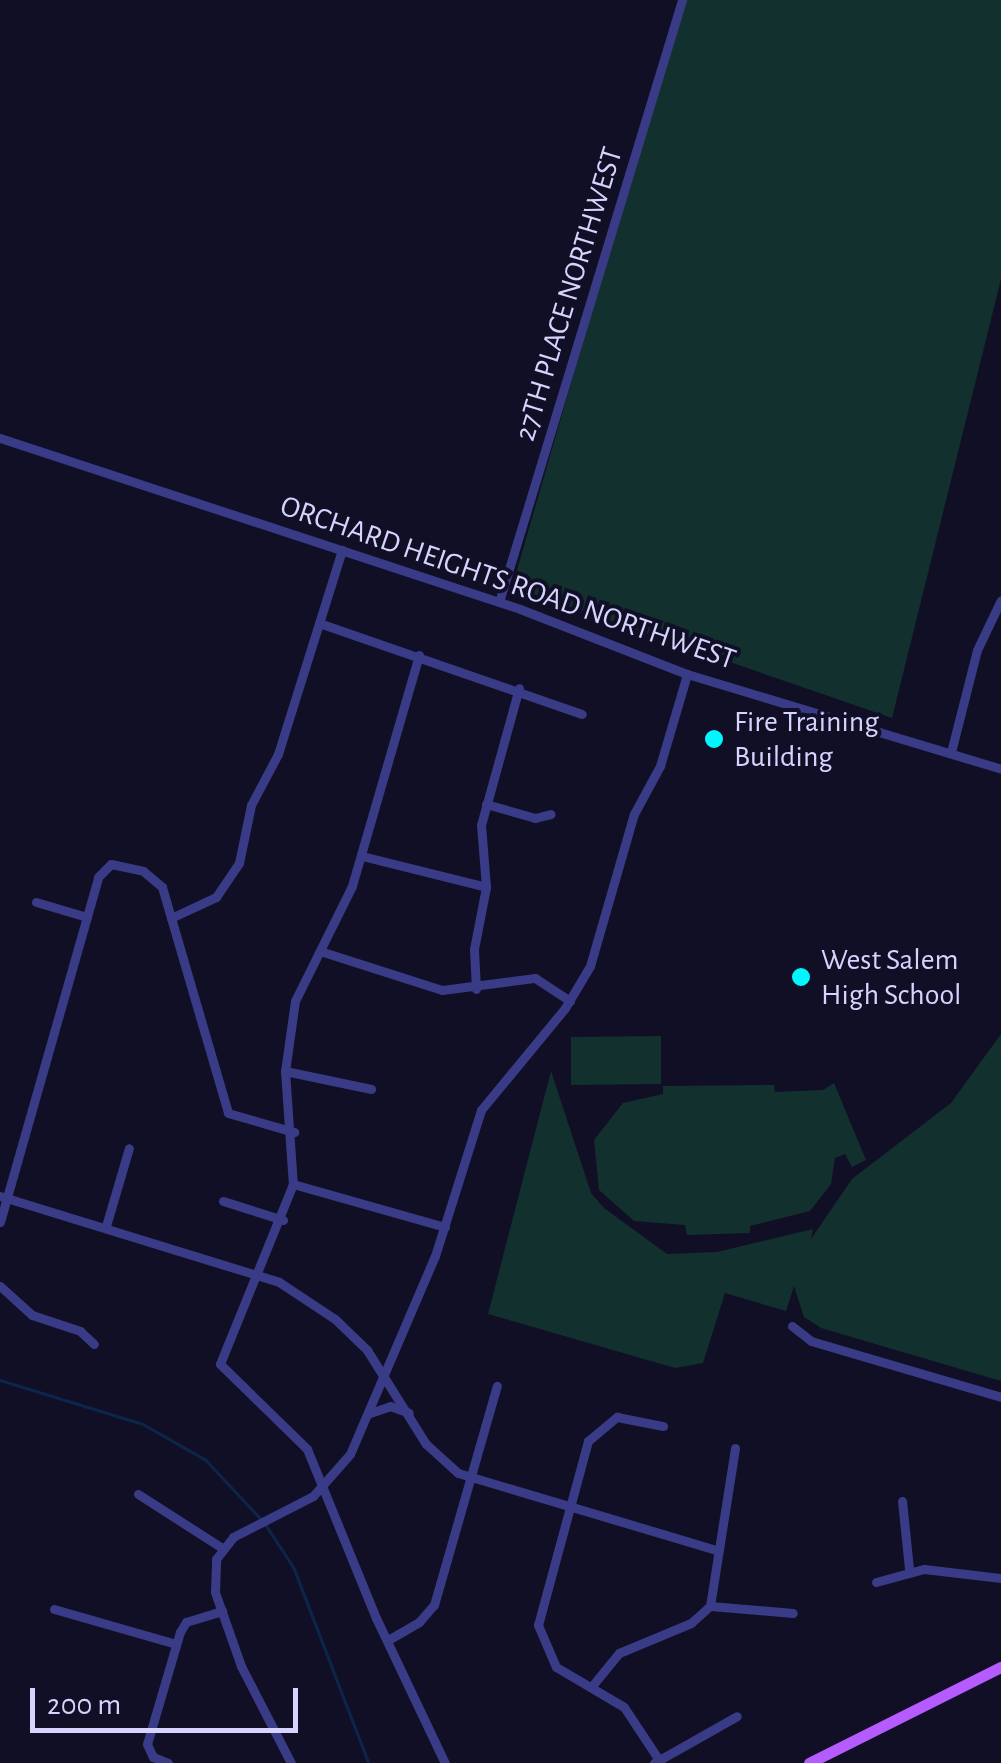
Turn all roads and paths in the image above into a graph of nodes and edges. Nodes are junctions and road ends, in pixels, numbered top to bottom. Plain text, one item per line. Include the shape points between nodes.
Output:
1 (682, 0) edge
2 (0, 438) edge
3 (342, 550) junction
4 (1001, 600) edge
5 (500, 602) junction
6 (319, 622) junction
7 (419, 655) junction
8 (687, 674) junction
9 (519, 688) junction
10 (582, 714) dead end
11 (951, 752) junction
12 (1001, 768) edge
13 (486, 804) junction
14 (551, 814) dead end
15 (362, 856) junction
16 (486, 887) junction
17 (36, 902) dead end
18 (86, 916) junction
19 (171, 918) junction
20 (320, 951) junction
21 (476, 989) junction
22 (570, 1001) junction
23 (285, 1070) junction
24 (371, 1090) dead end
25 (294, 1132) junction
26 (128, 1148) dead end
27 (293, 1184) junction
28 (4, 1197) edge
29 (222, 1201) dead end
30 (283, 1220) junction
31 (0, 1222) edge
32 (106, 1226) junction
33 (444, 1227) junction
34 (260, 1272) junction
35 (0, 1286) edge
36 (792, 1326) dead end
37 (94, 1344) dead end
38 (387, 1374) junction
39 (497, 1386) dead end
40 (1001, 1397) edge
41 (370, 1414) junction
42 (411, 1414) junction
43 (663, 1426) dead end
44 (735, 1448) dead end
45 (471, 1478) junction
46 (326, 1484) junction
47 (138, 1494) dead end
48 (902, 1501) dead end
49 (568, 1507) junction
50 (222, 1548) junction
51 (718, 1551) junction
52 (910, 1569) junction
53 (1001, 1578) edge
54 (876, 1582) dead end
55 (710, 1606) junction
56 (54, 1608) dead end
57 (222, 1611) junction
58 (793, 1614) dead end
59 (388, 1640) junction
60 (176, 1644) junction
61 (1001, 1667) edge
62 (592, 1686) junction
63 (737, 1716) dead end
64 (658, 1762) edge
65 (168, 1763) edge
66 (291, 1763) edge
67 (445, 1763) edge
68 (809, 1763) edge

1 - 5 street, 27TH PLACE NORTHWEST
2 - 3 street, ORCHARD HEIGHTS ROAD NORTHWEST
3 - 5 street, ORCHARD HEIGHTS ROAD NORTHWEST
3 - 6 street
4 - 11 street via 977,650
5 - 8 street, ORCHARD HEIGHTS ROAD NORTHWEST
6 - 7 street
6 - 19 street via 278,754 251,805 239,863 216,897
7 - 9 street
7 - 15 street
8 - 11 street, ORCHARD HEIGHTS ROAD NORTHWEST
8 - 22 street via 660,766 634,814 590,966
9 - 10 street
9 - 13 street
11 - 12 street, ORCHARD HEIGHTS ROAD NORTHWEST
13 - 14 street via 536,818
13 - 16 street via 480,842
15 - 16 street
15 - 20 street
16 - 21 street via 474,950
17 - 18 street
18 - 19 street via 98,877 112,864 155,878
18 - 28 street
19 - 25 street via 228,1113
20 - 21 street via 428,988
20 - 23 street via 295,1000
21 - 22 street via 536,978
22 - 33 street via 481,1110
23 - 24 street
23 - 25 street
25 - 27 street
26 - 32 street
27 - 30 street
27 - 33 street
28 - 31 street
28 - 32 street
29 - 30 street
30 - 34 street
32 - 34 street
33 - 38 street
34 - 38 street via 335,1319
34 - 46 street via 222,1353 222,1370 292,1428
35 - 37 street via 32,1315 80,1331
36 - 40 street via 811,1342
38 - 41 street
38 - 42 street
39 - 45 street
41 - 42 street via 390,1406
41 - 46 street
42 - 45 street via 435,1455
43 - 49 street via 626,1417 596,1428
44 - 51 street
45 - 49 street
45 - 59 street via 434,1605
46 - 50 street
46 - 59 street
47 - 50 street
48 - 52 street
49 - 51 street
49 - 62 street via 538,1624 556,1666
50 - 57 street via 213,1578
51 - 55 street
52 - 53 street
52 - 54 street
55 - 58 street
55 - 62 street via 691,1623 620,1653
56 - 60 street
57 - 60 street via 186,1622
57 - 66 street
59 - 67 street
60 - 65 street via 150,1752
61 - 68 main road
62 - 64 street via 634,1717
63 - 64 street

